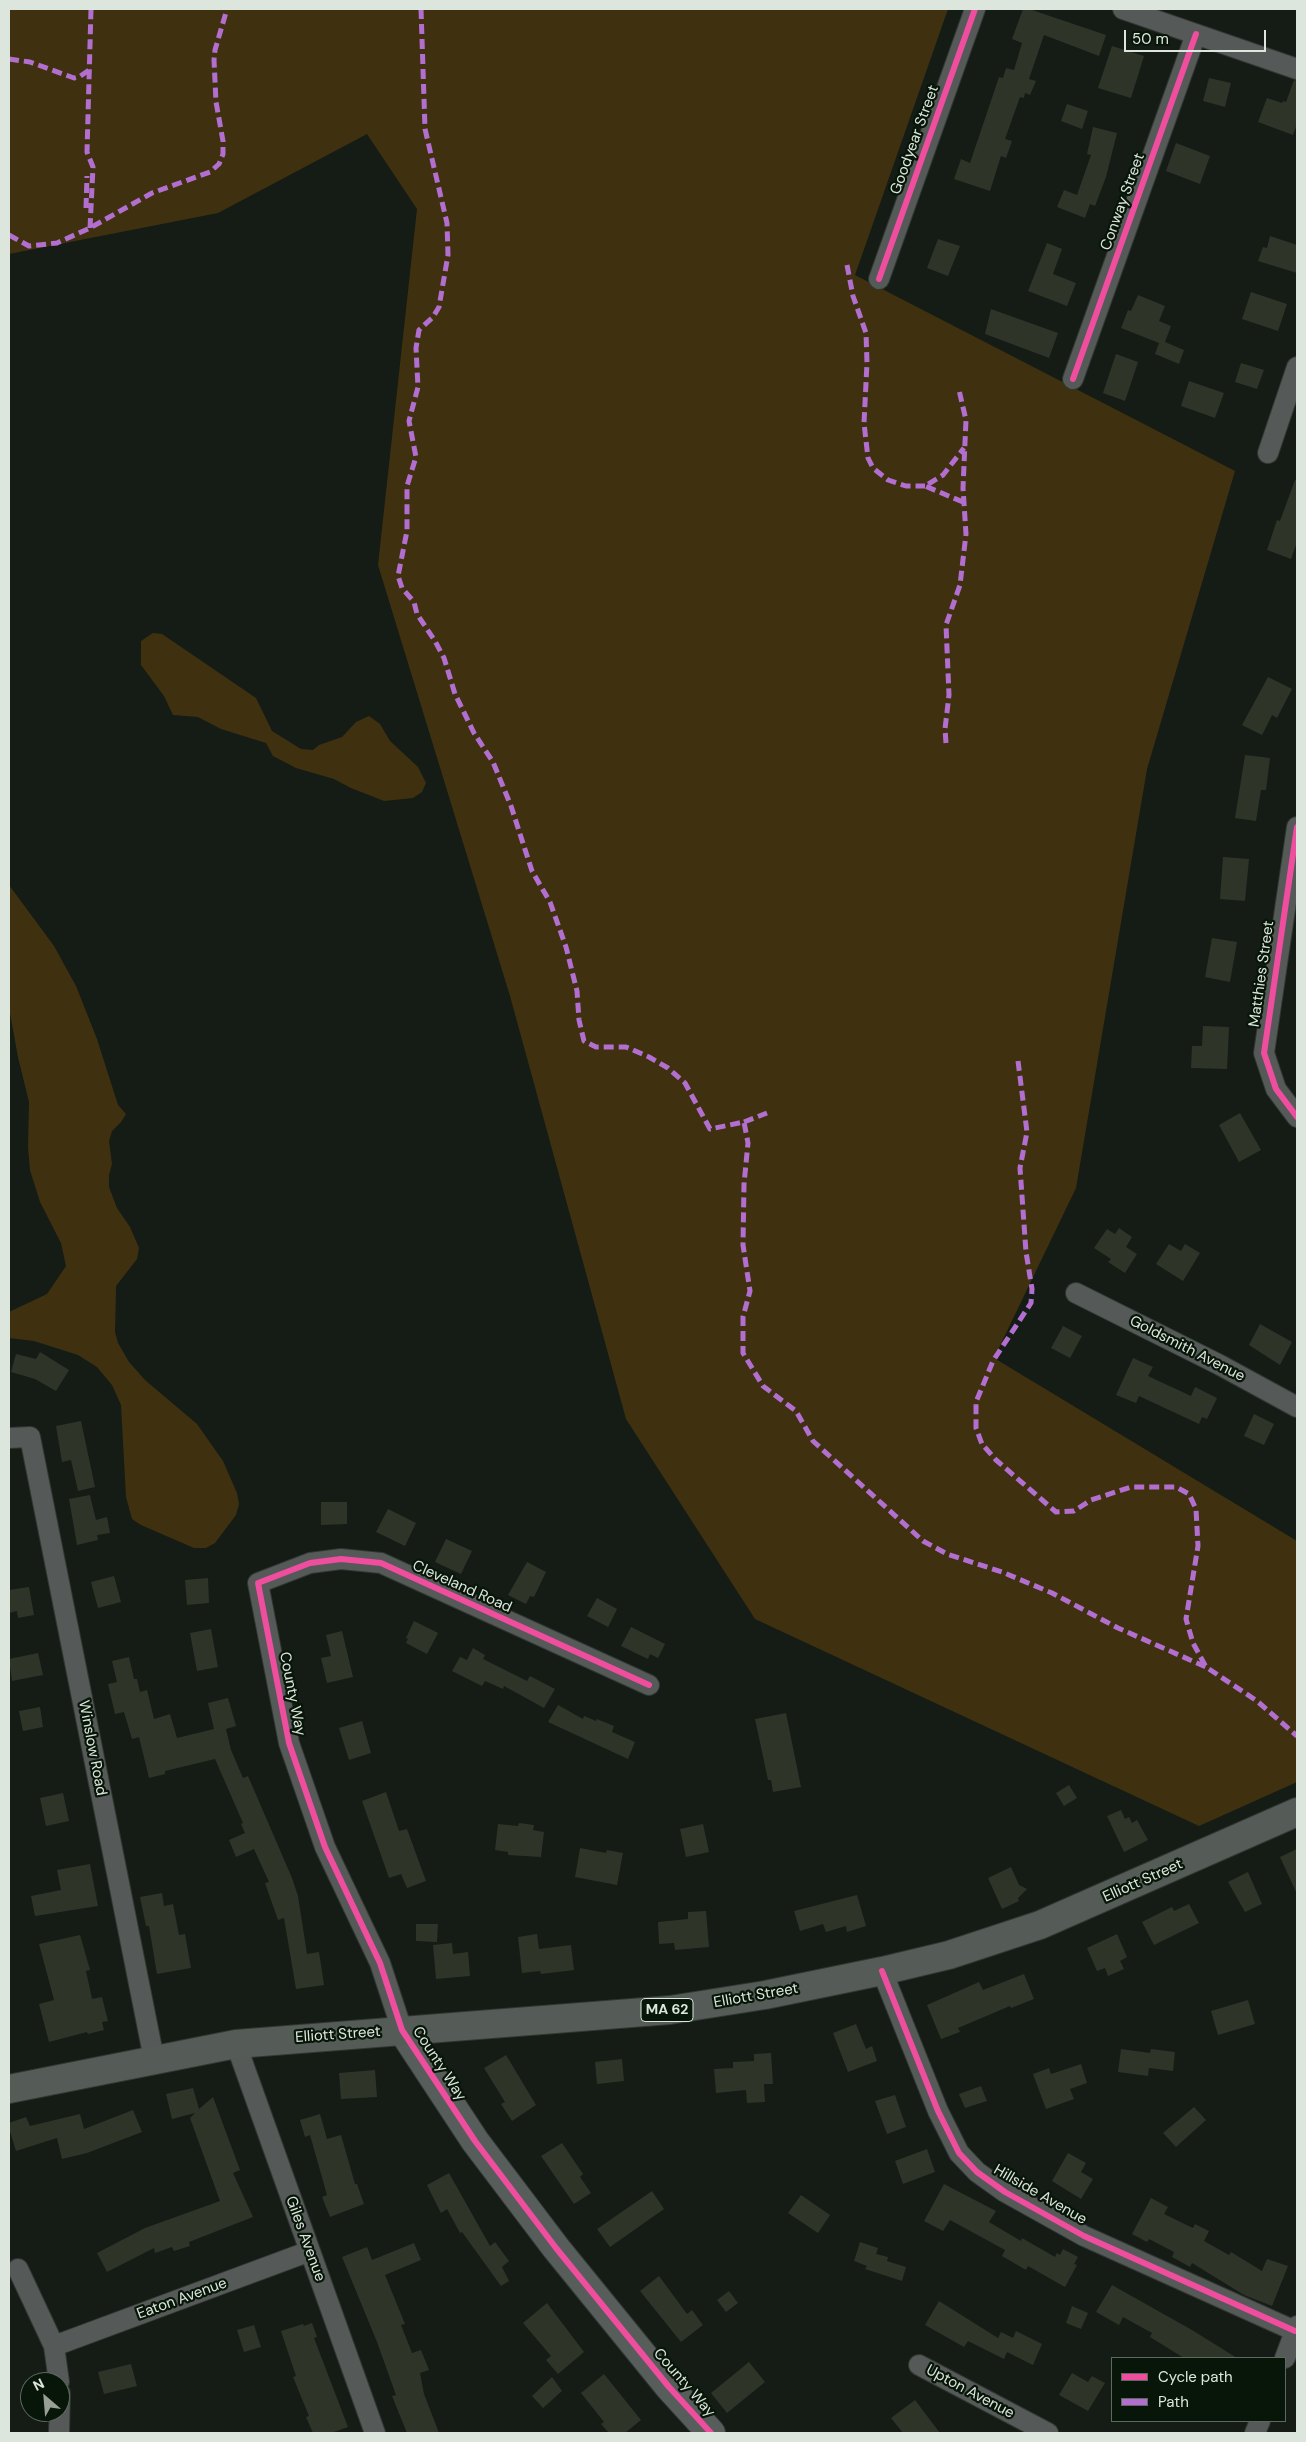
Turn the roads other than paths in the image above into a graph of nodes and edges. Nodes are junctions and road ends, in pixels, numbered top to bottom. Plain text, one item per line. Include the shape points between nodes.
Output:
1 (975, 9) edge
2 (1123, 9) edge
3 (1196, 34) junction
4 (1297, 69) edge
5 (879, 279) dead end
6 (1297, 367) edge
7 (1073, 379) dead end
8 (1268, 453) dead end
9 (1297, 827) edge
10 (1297, 1117) edge
11 (1076, 1293) dead end
12 (1297, 1407) edge
13 (9, 1438) edge
14 (258, 1583) joint
15 (649, 1685) dead end
16 (1297, 1812) edge
17 (882, 1971) junction
18 (402, 2030) junction
19 (236, 2044) junction
20 (154, 2059) junction
21 (9, 2089) edge
22 (310, 2251) junction
23 (18, 2269) dead end
24 (1296, 2329) edge
25 (54, 2346) junction
26 (1285, 2357) edge
27 (919, 2364) dead end
28 (58, 2372) edge
29 (375, 2433) edge
30 (711, 2433) edge
31 (1048, 2433) edge

1 - 5 street, Goodyear Street
2 - 3 street
3 - 4 street
3 - 7 street, Conway Street
6 - 8 street
9 - 10 street, Matthies Street via 1264,1053 1276,1089
11 - 12 street, Goldsmith Avenue
13 - 20 street, Winslow Road via 30,1437
14 - 15 street, Cleveland Road via 310,1563 341,1558 381,1563
14 - 18 street, County Way via 289,1743 325,1847 380,1963
16 - 17 main road, Elliott Street / MA 62 via 1040,1925 949,1955
17 - 18 main road, Elliott Street / MA 62 via 765,1996 670,2010
17 - 24 street, Hillside Avenue via 938,2112 959,2153 977,2172 1004,2192 1084,2236
18 - 19 main road, Elliott Street / MA 62
18 - 30 street, County Way via 475,2141 550,2240 669,2387
19 - 20 main road, Elliott Street / MA 62
19 - 22 street, Giles Avenue
20 - 21 main road, Elliott Street / MA 62
22 - 25 street, Eaton Avenue
22 - 29 street, Giles Avenue
23 - 25 street
24 - 26 street
25 - 28 street
27 - 31 street, Upton Avenue

